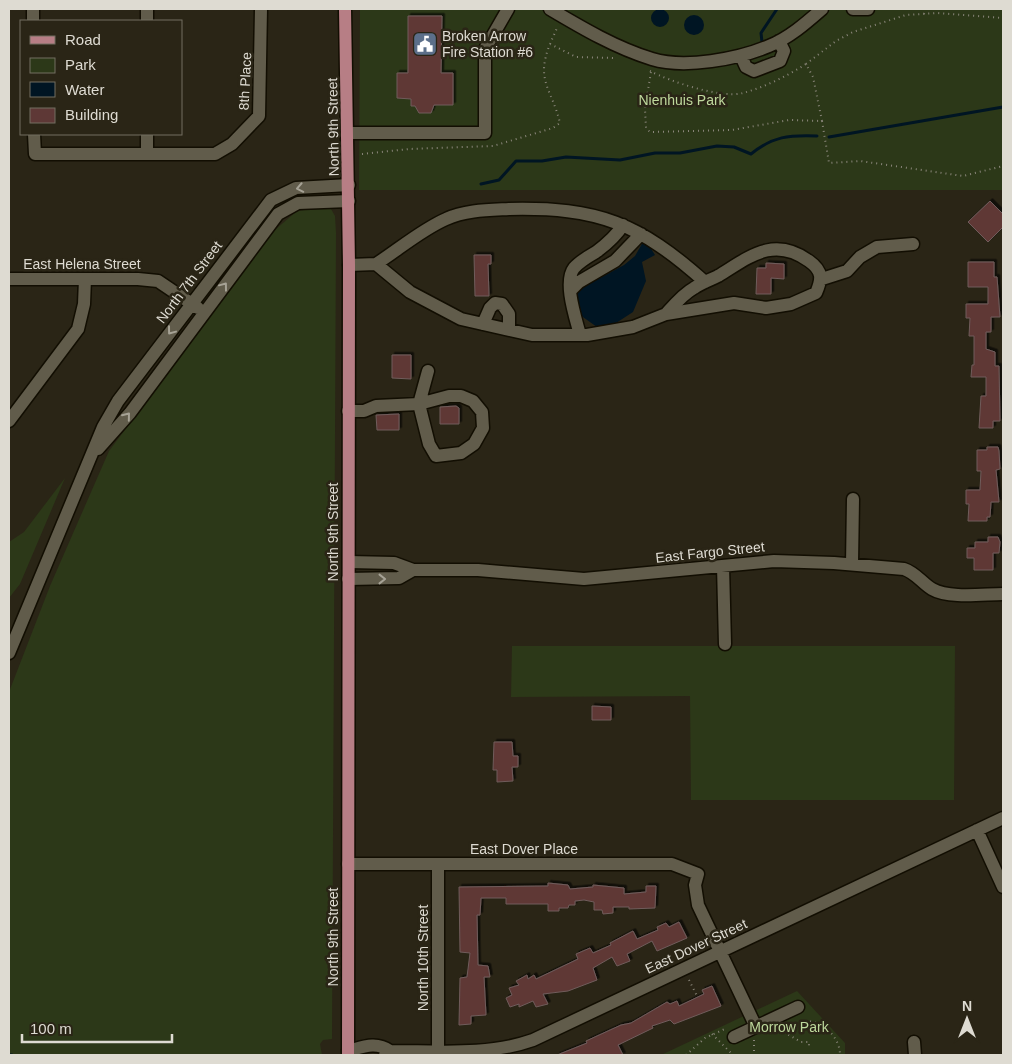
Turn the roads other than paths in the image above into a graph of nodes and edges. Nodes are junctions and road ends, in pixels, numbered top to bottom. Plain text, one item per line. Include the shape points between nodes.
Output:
1 (261, 9) edge
2 (346, 9) edge
3 (508, 9) edge
4 (550, 9) edge
5 (822, 9) edge
6 (853, 9) edge
7 (868, 9) edge
8 (779, 41) junction
9 (741, 56) junction
10 (348, 133) junction
11 (34, 135) edge
12 (147, 135) edge
13 (147, 154) junction
14 (349, 185) junction
15 (349, 202) junction
16 (623, 225) junction
17 (641, 234) junction
18 (914, 244) dead end
19 (376, 264) junction
20 (349, 265) junction
21 (9, 279) edge
22 (85, 279) junction
23 (822, 279) junction
24 (705, 282) junction
25 (570, 291) junction
26 (192, 304) junction
27 (204, 313) junction
28 (666, 314) junction
29 (483, 324) junction
30 (509, 330) junction
31 (580, 335) junction
32 (428, 372) dead end
33 (419, 404) junction
34 (348, 411) junction
35 (9, 420) edge
36 (94, 453) junction
37 (853, 499) dead end
38 (348, 562) junction
39 (852, 564) junction
40 (723, 566) junction
41 (413, 570) junction
42 (348, 579) junction
43 (1003, 594) edge
44 (725, 644) dead end
45 (9, 653) edge
46 (1003, 818) edge
47 (977, 830) junction
48 (348, 864) junction
49 (438, 864) junction
50 (1003, 887) edge
51 (720, 951) junction
52 (798, 1007) dead end
53 (756, 1027) junction
54 (732, 1032) road end
55 (914, 1042) dead end
56 (438, 1051) junction
57 (348, 1053) edge
58 (388, 1053) edge
59 (362, 1055) edge
60 (915, 1055) edge

1 - 13 street, 8th Place via 259,116 232,144 215,154
2 - 10 main road, North 9th Street
3 - 10 street via 485,49 485,134
4 - 9 street via 621,48 654,60 691,63
5 - 8 street
6 - 7 street
8 - 9 street
8 - 9 street via 784,51 780,61 754,70 746,66
10 - 14 main road, North 9th Street
11 - 13 street via 35,154
12 - 13 street
14 - 15 main road, North 9th Street
14 -> 26 street, North 7th Street via 296,188 271,200
15 - 20 main road, North 9th Street
27 -> 15 street, North 7th Street via 284,209 305,202
16 - 17 street
16 - 19 street via 576,212 482,210 446,218
16 - 25 street via 605,246 574,268
17 - 24 street via 661,245
17 - 25 street via 615,261
18 - 23 street via 877,247 860,257 847,271
19 - 20 street
19 - 29 street via 431,305 461,319
20 - 34 main road, North 9th Street
21 - 22 street, East Helena Street
22 - 26 street, East Helena Street via 158,281
22 - 35 street via 78,329
23 - 24 street via 819,270 809,261 789,251 775,250 740,260
23 - 28 street via 816,293 791,304 766,308 734,303
24 - 28 street via 686,293
25 - 31 street
26 - 27 street, East Helena Street
26 -> 36 street, North 7th Street via 118,401 103,427
36 -> 27 street, North 7th Street via 130,413
28 - 31 street via 633,327
29 - 30 street
29 - 30 street via 490,308 495,303 502,304 509,314
30 - 31 street via 532,335
32 - 33 street
33 - 33 street via 449,396 467,398 482,412 484,428 474,444 462,453 436,456 429,444
33 - 34 street
34 - 38 main road, North 9th Street
36 - 45 street, North 7th Street
37 - 39 street
38 - 41 street, East Fargo Street via 394,563
38 - 42 main road, North 9th Street
39 - 40 street, East Fargo Street via 780,560
39 - 43 street, East Fargo Street via 904,568 944,594
40 - 41 street, East Fargo Street via 589,579 478,570
40 - 44 street
42 -> 41 street, East Fargo Street via 399,578
42 - 48 main road, North 9th Street
46 - 47 street, East Dover Street
47 - 50 street
47 - 51 street, East Dover Street
48 - 49 street, East Dover Place
48 - 57 main road, North 9th Street
49 - 51 street, East Dover Place via 672,864 698,874 695,885 698,905
49 - 56 street, North 10th Street
51 - 53 street
51 - 56 street, East Dover Street via 522,1044 485,1051
52 - 53 street
53 - 54 street
55 - 60 street
56 - 58 street, East Dover Street
57 - 58 street, East Dover Street via 373,1045 383,1046
57 - 59 street

